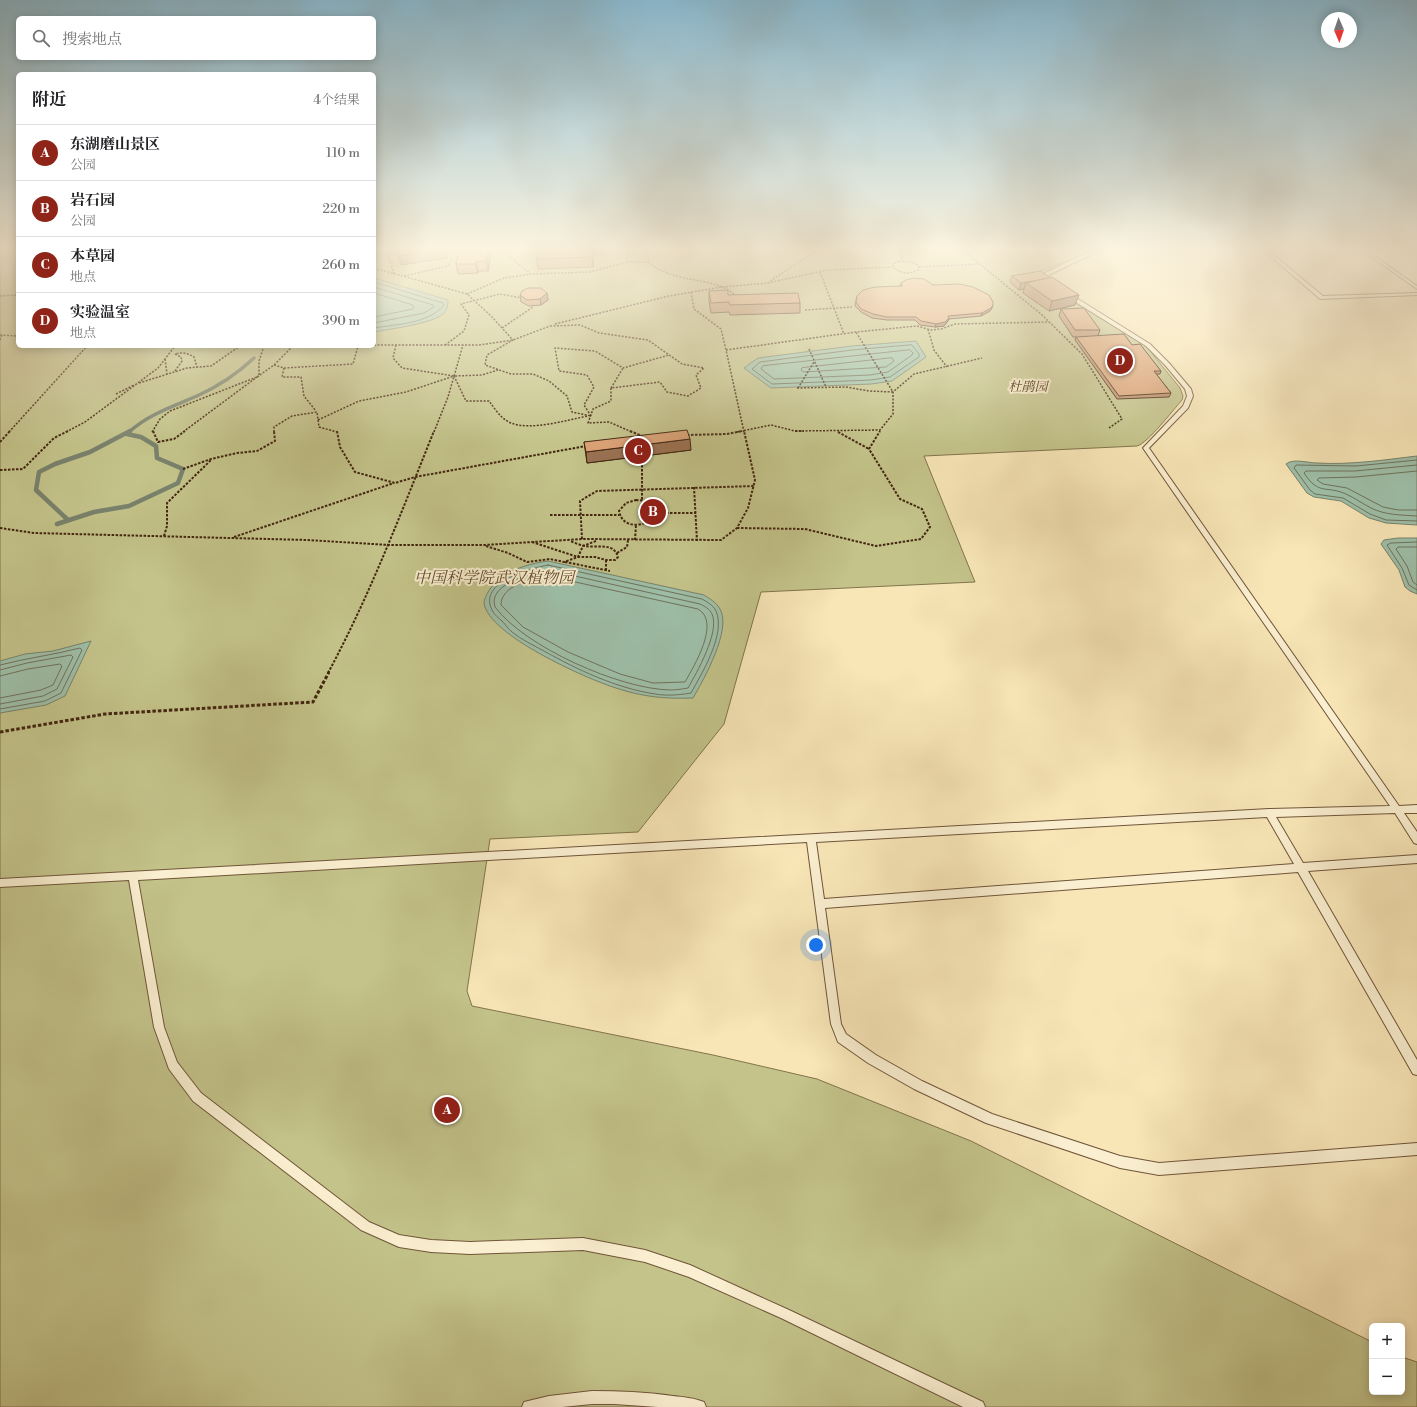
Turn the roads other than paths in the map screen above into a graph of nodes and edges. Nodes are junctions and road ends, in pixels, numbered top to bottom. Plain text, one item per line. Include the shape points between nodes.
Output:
1 (1099, 314) edge
2 (1397, 809) junction
3 (1417, 809) edge
4 (1269, 813) junction
5 (811, 838) junction
6 (1417, 840) edge
7 (1417, 859) edge
8 (1301, 868) junction
9 (133, 877) junction
10 (0, 883) edge
11 (820, 904) junction
12 (1417, 1070) edge
13 (1417, 1149) edge
14 (529, 1407) edge
15 (699, 1407) edge
16 (978, 1407) edge

1 - 2 lane via 1148,345 1188,389 1190,396 1186,408 1146,448
2 - 3 lane
2 - 4 lane
2 - 6 lane
4 - 5 lane
4 - 8 lane
5 - 9 lane
5 - 11 lane
7 - 8 lane
8 - 11 lane
8 - 12 lane
9 - 10 lane
9 - 16 lane via 159,1027 172,1065 197,1097 365,1226 399,1241 431,1246 470,1248 583,1244 645,1256 690,1271 779,1311
11 - 13 lane via 836,1024 842,1038 872,1059 918,1085 990,1119 1120,1162 1159,1169
14 - 15 lane via 551,1400 636,1398

